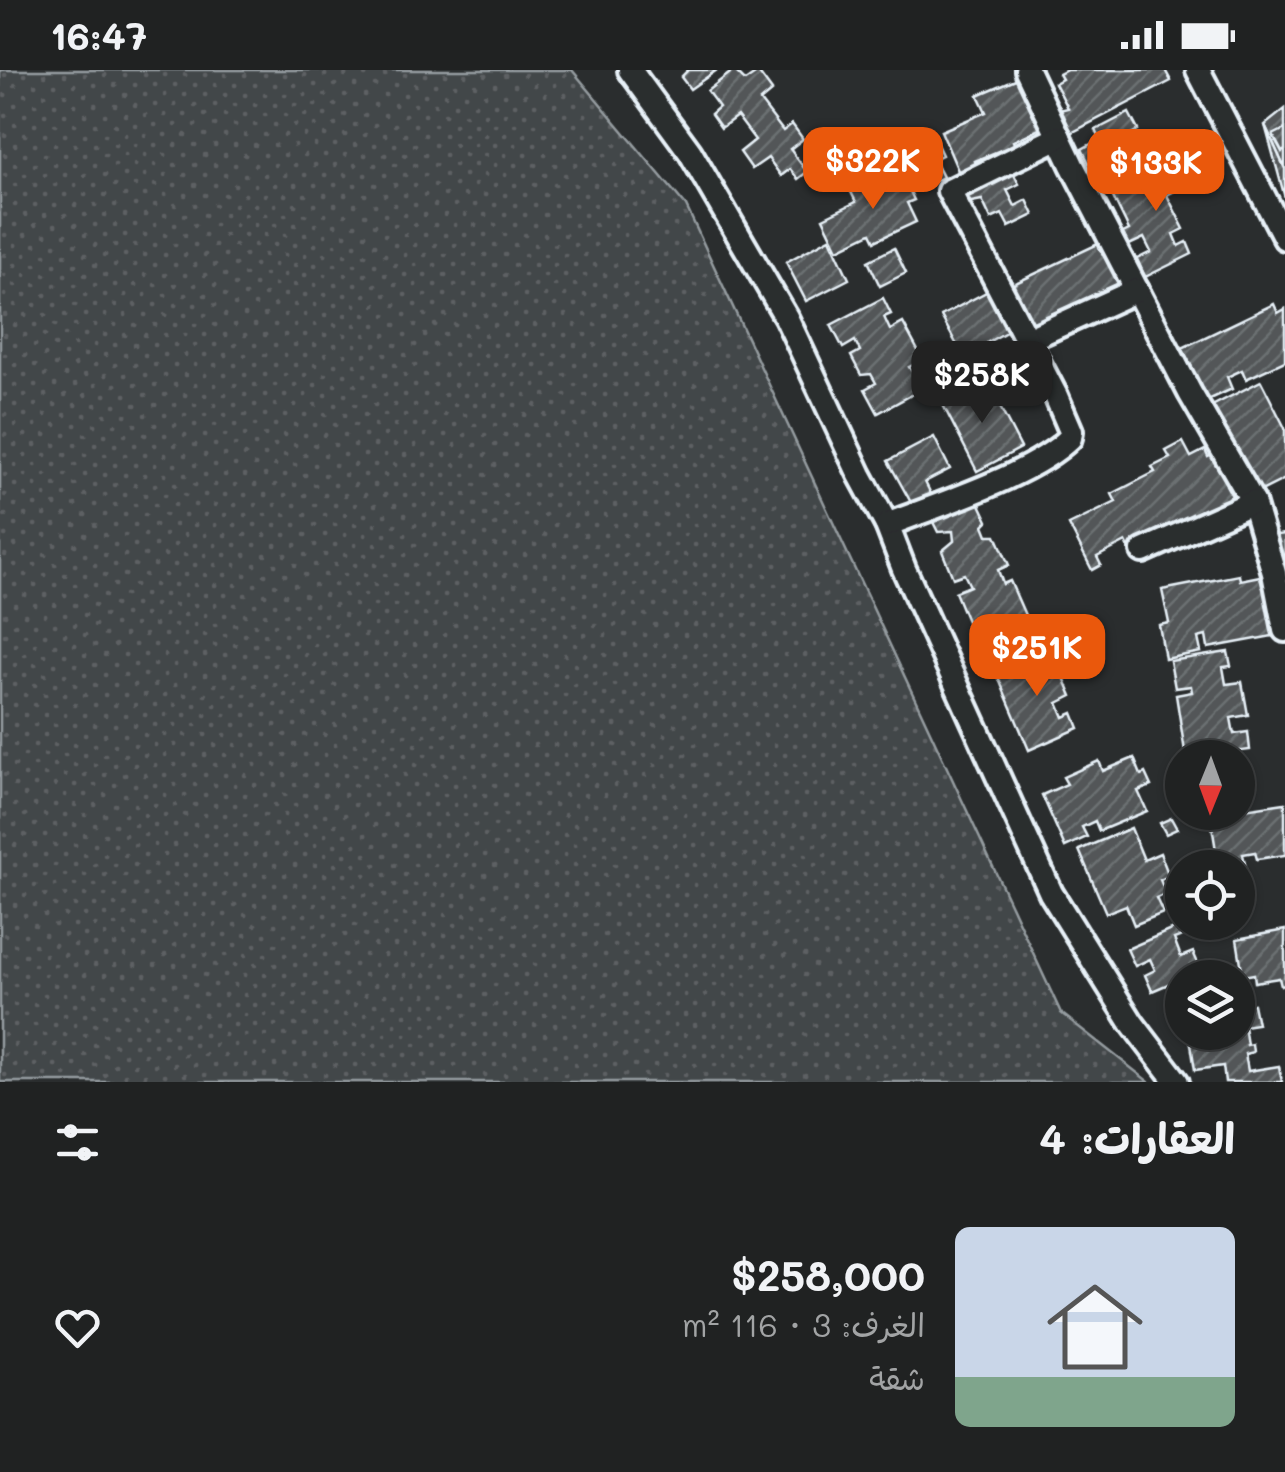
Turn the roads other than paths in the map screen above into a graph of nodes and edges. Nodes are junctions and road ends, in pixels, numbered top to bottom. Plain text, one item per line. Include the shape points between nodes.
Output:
1 (630, 70) edge
2 (1027, 70) edge
3 (1198, 70) edge
4 (1059, 137) junction
5 (1282, 227) edge
6 (1137, 290) junction
7 (1027, 340) junction
8 (1253, 502) junction
9 (887, 525) junction
10 (1143, 551) dead end
11 (1285, 630) edge
12 (1177, 1082) edge

1 - 9 street via 690,152 786,317
2 - 4 street
3 - 5 street
4 - 6 street
4 - 7 street via 949,191
6 - 7 street
6 - 8 street
7 - 9 street via 1070,438 993,484
8 - 10 street
8 - 11 street
9 - 12 street via 1051,893

